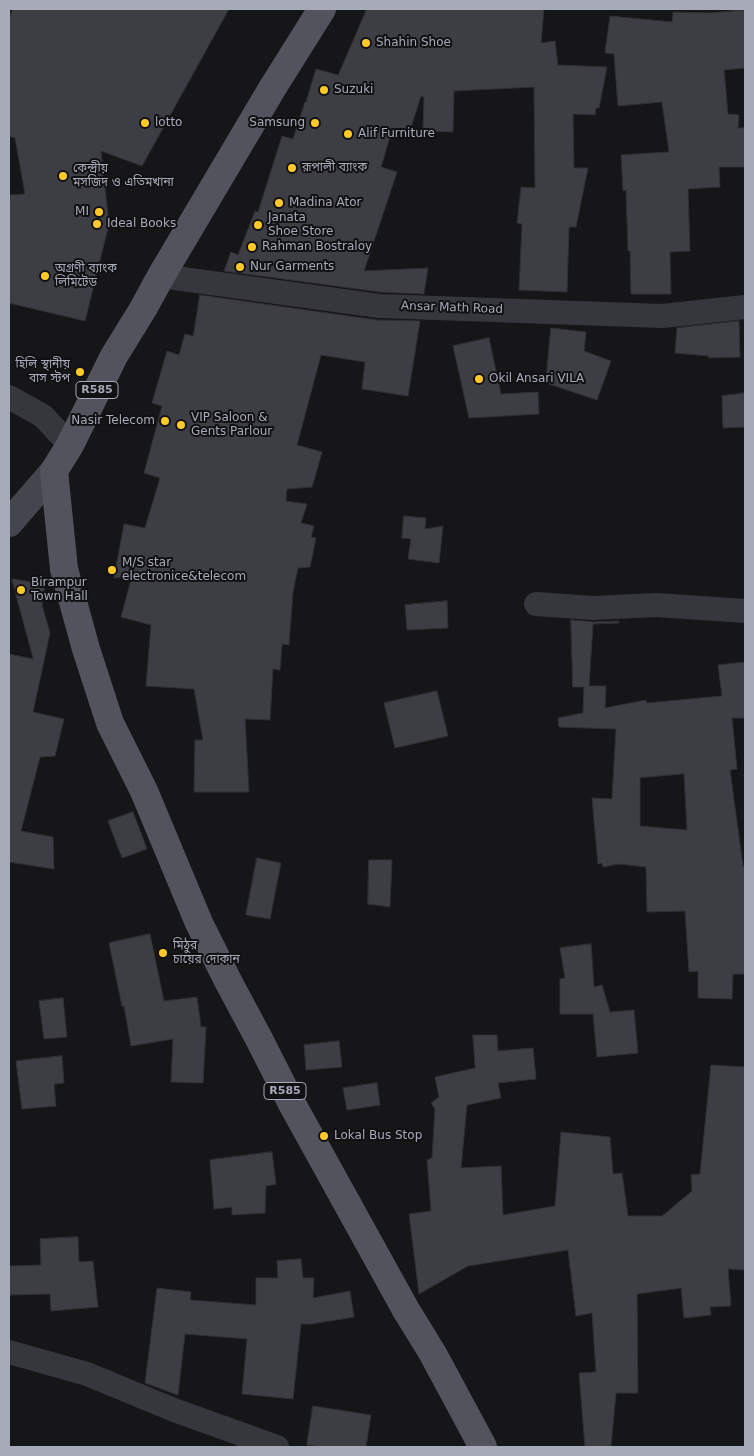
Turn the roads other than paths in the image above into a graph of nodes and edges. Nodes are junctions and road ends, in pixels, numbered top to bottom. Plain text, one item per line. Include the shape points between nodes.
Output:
1 (322, 9) edge
2 (161, 276) junction
3 (745, 307) edge
4 (9, 397) edge
5 (70, 445) junction
6 (54, 471) junction
7 (9, 523) edge
8 (536, 604) dead end
9 (745, 611) edge
10 (9, 1352) edge
11 (277, 1447) edge
12 (484, 1447) edge

1 - 2 main road, R585
2 - 3 street, Ansar Math Road via 379,306 662,316
2 - 5 main road, R585 via 114,356
4 - 5 street via 44,416
5 - 6 main road, R585
6 - 7 main road
6 - 12 main road, R585 via 64,569 110,723 144,791 199,923 228,981 291,1102
8 - 9 street via 593,608 656,605
10 - 11 street via 87,1374

